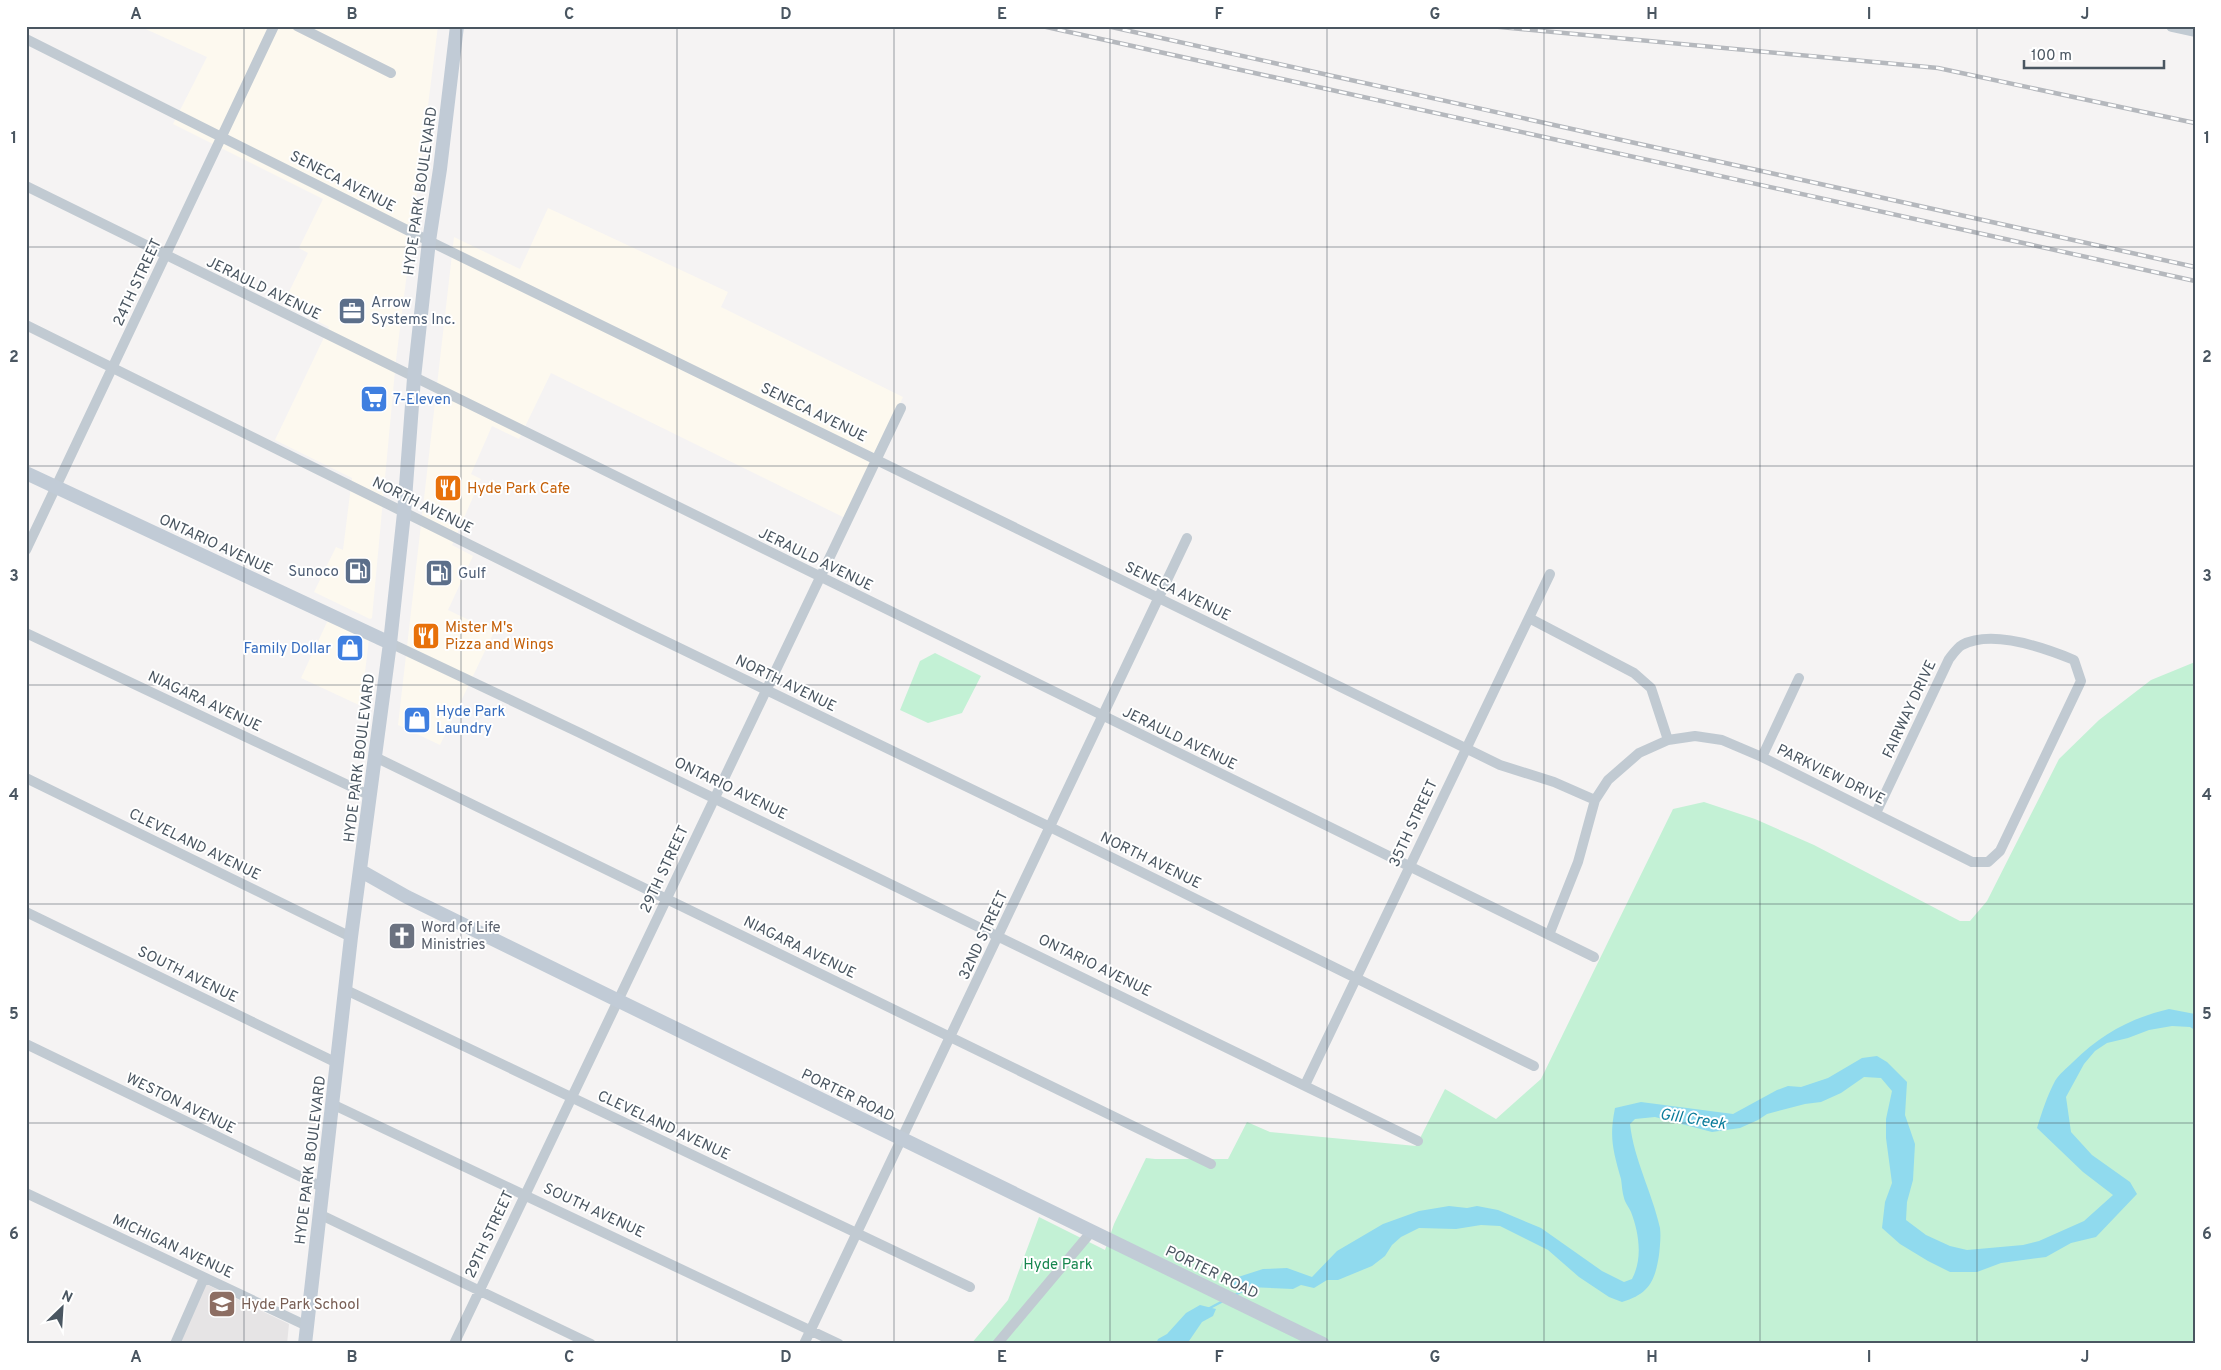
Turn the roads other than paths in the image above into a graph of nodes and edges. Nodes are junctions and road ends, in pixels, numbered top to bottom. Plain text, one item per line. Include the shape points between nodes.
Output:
1 (274, 26) edge
2 (297, 26) edge
3 (458, 26) edge
4 (2172, 26) edge
5 (2195, 31) edge
6 (26, 39) edge
7 (391, 73) dead end
8 (222, 136) junction
9 (26, 186) edge
10 (429, 241) junction
11 (166, 256) junction
12 (26, 325) edge
13 (112, 368) junction
14 (414, 378) junction
15 (901, 408) dead end
16 (875, 459) junction
17 (26, 473) edge
18 (56, 487) junction
19 (404, 513) junction
20 (1187, 538) dead end
21 (26, 550) edge
22 (1550, 574) dead end
23 (819, 578) junction
24 (1158, 598) junction
25 (1528, 618) junction
26 (26, 634) edge
27 (390, 643) junction
28 (2074, 660) joint
29 (1799, 678) dead end
30 (766, 689) junction
31 (1102, 716) junction
32 (1668, 740) junction
33 (1466, 748) junction
34 (375, 757) junction
35 (1762, 757) junction
36 (26, 778) edge
37 (370, 796) junction
38 (714, 798) junction
39 (1595, 800) junction
40 (1876, 813) junction
41 (1050, 827) junction
42 (1409, 867) junction
43 (361, 871) junction
44 (668, 899) junction
45 (26, 912) edge
46 (1549, 934) junction
47 (999, 936) junction
48 (351, 937) junction
49 (1594, 957) dead end
50 (1358, 978) junction
51 (346, 990) junction
52 (617, 1000) junction
53 (951, 1038) junction
54 (26, 1044) edge
55 (337, 1063) junction
56 (1534, 1066) dead end
57 (1305, 1085) junction
58 (572, 1098) junction
59 (334, 1105) junction
60 (902, 1139) junction
61 (1418, 1141) dead end
62 (1211, 1164) dead end
63 (322, 1188) junction
64 (26, 1193) edge
65 (525, 1194) junction
66 (320, 1214) junction
67 (1092, 1231) junction
68 (857, 1233) junction
69 (204, 1278) junction
70 (970, 1287) dead end
71 (479, 1291) junction
72 (307, 1326) junction
73 (811, 1330) junction
74 (175, 1344) edge
75 (305, 1344) edge
76 (454, 1344) edge
77 (591, 1344) edge
78 (804, 1344) edge
79 (840, 1344) edge
80 (997, 1344) edge
81 (1323, 1344) edge

1 - 8 street, 24TH STREET
2 - 7 street
3 - 10 main road, HYDE PARK BOULEVARD
4 - 5 street
6 - 8 street, SENECA AVENUE
8 - 10 street, SENECA AVENUE
8 - 11 street, 24TH STREET
9 - 11 street, JERAULD AVENUE
10 - 14 main road, HYDE PARK BOULEVARD
10 - 16 street, SENECA AVENUE
11 - 13 street, 24TH STREET
11 - 14 street, JERAULD AVENUE
12 - 13 street, NORTH AVENUE
13 - 18 street, 24TH STREET
13 - 19 street, NORTH AVENUE
14 - 19 main road, HYDE PARK BOULEVARD
14 - 23 street, JERAULD AVENUE
15 - 16 street, 29TH STREET
16 - 23 street, 29TH STREET
16 - 24 street, SENECA AVENUE
17 - 18 main road, ONTARIO AVENUE
18 - 21 street, 24TH STREET
18 - 27 main road, ONTARIO AVENUE
19 - 27 main road, HYDE PARK BOULEVARD
19 - 30 street, NORTH AVENUE
20 - 24 street, 32ND STREET
22 - 25 street, 35TH STREET
23 - 30 street, 29TH STREET
23 - 31 street, JERAULD AVENUE
24 - 31 street, 32ND STREET
24 - 33 street, SENECA AVENUE
25 - 32 street via 1634,673 1652,688
25 - 33 street, 35TH STREET
26 - 37 street, NIAGARA AVENUE
27 - 34 main road, HYDE PARK BOULEVARD
27 - 38 street, ONTARIO AVENUE
28 - 40 street, FAIRWAY DRIVE via 2047,648 2012,641 1981,639 1961,646 1949,659
28 - 40 street, PARKVIEW DRIVE via 2081,681 2000,851 1988,862 1972,862
29 - 35 street
30 - 38 street, 29TH STREET
30 - 41 street, NORTH AVENUE
31 - 41 street, 32ND STREET
31 - 42 street, JERAULD AVENUE
32 - 35 street, PARKVIEW DRIVE via 1695,736 1722,740
32 - 39 street, PARKVIEW DRIVE via 1639,753 1608,780
33 - 39 street, SENECA AVENUE via 1500,765 1554,782
33 - 42 street, 35TH STREET
34 - 37 main road, HYDE PARK BOULEVARD
34 - 44 street, NIAGARA AVENUE
35 - 40 street, PARKVIEW DRIVE
36 - 48 street, CLEVELAND AVENUE
37 - 43 main road, HYDE PARK BOULEVARD
38 - 44 street, 29TH STREET
38 - 47 street, ONTARIO AVENUE
39 - 46 street, PARKVIEW DRIVE via 1578,862
41 - 47 street, 32ND STREET
41 - 50 street, NORTH AVENUE
42 - 46 street, JERAULD AVENUE
42 - 50 street, 35TH STREET
43 - 48 main road, HYDE PARK BOULEVARD
43 - 52 main road, PORTER ROAD
44 - 52 street, 29TH STREET
44 - 53 street, NIAGARA AVENUE
45 - 55 street, SOUTH AVENUE
46 - 49 street, JERAULD AVENUE
47 - 53 street, 32ND STREET
47 - 57 street, ONTARIO AVENUE
48 - 51 main road, HYDE PARK BOULEVARD
50 - 56 street, NORTH AVENUE
50 - 57 street, 35TH STREET
51 - 55 main road, HYDE PARK BOULEVARD
51 - 58 street, CLEVELAND AVENUE
52 - 58 street, 29TH STREET
52 - 60 main road, PORTER ROAD
53 - 60 street, 32ND STREET
53 - 62 street, NIAGARA AVENUE
54 - 63 street, WESTON AVENUE
55 - 59 main road, HYDE PARK BOULEVARD
57 - 61 street, ONTARIO AVENUE
58 - 65 street, 29TH STREET
58 - 68 street, CLEVELAND AVENUE
59 - 63 main road, HYDE PARK BOULEVARD
59 - 65 street, SOUTH AVENUE
60 - 67 main road, PORTER ROAD
60 - 68 street, 32ND STREET
63 - 66 main road, HYDE PARK BOULEVARD
64 - 69 street, MICHIGAN AVENUE
65 - 71 street, 29TH STREET
65 - 73 street, SOUTH AVENUE
66 - 71 street
66 - 72 main road, HYDE PARK BOULEVARD
67 - 80 street
67 - 81 main road, PORTER ROAD
68 - 70 street, CLEVELAND AVENUE
68 - 73 street, 32ND STREET
69 - 72 street, MICHIGAN AVENUE
69 - 74 street
71 - 76 street, 29TH STREET
71 - 77 street
72 - 75 main road, HYDE PARK BOULEVARD
73 - 78 street, 32ND STREET
73 - 79 street, SOUTH AVENUE

